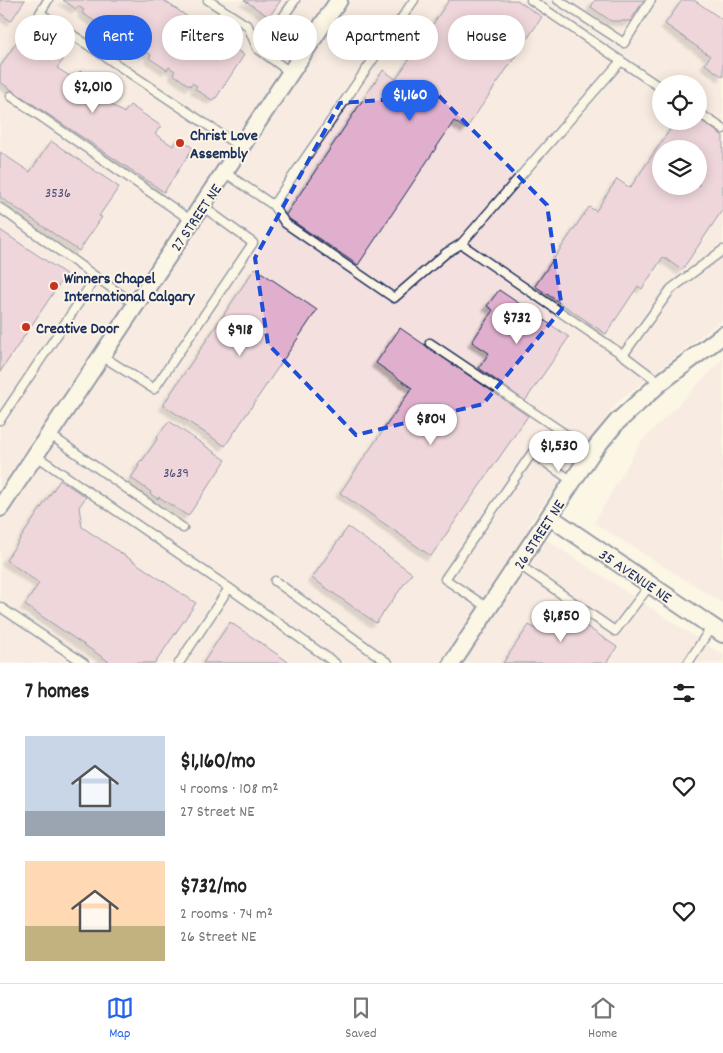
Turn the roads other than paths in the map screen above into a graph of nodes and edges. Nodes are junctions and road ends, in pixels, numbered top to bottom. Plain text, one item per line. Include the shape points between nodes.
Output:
1 (48, 0) edge
2 (208, 0) edge
3 (295, 0) edge
4 (339, 0) edge
5 (414, 0) edge
6 (531, 0) edge
7 (558, 0) edge
8 (651, 0) edge
9 (284, 15) edge
10 (253, 38) edge
11 (273, 60) edge
12 (621, 60) junction
13 (291, 73) junction
14 (652, 82) edge
15 (11, 96) dead end
16 (707, 118) edge
17 (723, 129) edge
18 (240, 147) junction
19 (224, 172) junction
20 (273, 205) junction
21 (202, 206) junction
22 (0, 208) edge
23 (192, 221) junction
24 (462, 244) junction
25 (723, 250) edge
26 (96, 277) junction
27 (136, 305) junction
28 (723, 335) edge
29 (430, 343) dead end
30 (623, 355) junction
31 (102, 356) junction
32 (660, 383) junction
33 (0, 420) edge
34 (49, 434) junction
35 (592, 452) junction
36 (36, 455) junction
37 (572, 481) junction
38 (0, 508) edge
39 (550, 517) junction
40 (183, 528) dead end
41 (518, 564) junction
42 (275, 581) dead end
43 (650, 585) junction
44 (229, 588) junction
45 (0, 607) edge
46 (488, 608) junction
47 (718, 630) edge
48 (84, 663) edge
49 (179, 663) edge
50 (335, 663) edge
51 (388, 663) edge
52 (452, 663) edge
53 (688, 663) edge

1 - 18 lane via 40,13
2 - 10 lane via 248,26
3 - 9 lane
4 - 13 street, 27 STREET NE
5 - 20 lane
6 - 12 lane
7 - 8 lane via 624,43
11 - 13 lane
12 - 14 lane
12 - 24 lane
13 - 18 street, 27 STREET NE
15 - 23 lane
16 - 17 lane
18 - 19 street, 27 STREET NE
19 - 20 lane
19 - 21 street, 27 STREET NE
20 - 24 lane via 285,223 394,298 446,253
21 - 23 street, 27 STREET NE
21 - 31 lane via 253,243 154,389
22 - 26 lane
23 - 27 street, 27 STREET NE
24 - 30 lane
25 - 30 lane via 672,289
26 - 27 lane
26 - 33 lane
27 - 31 street, 27 STREET NE
28 - 32 street, 26 STREET NE
29 - 35 lane
30 - 32 lane
31 - 34 street, 27 STREET NE
32 - 35 street, 26 STREET NE via 617,422
34 - 36 street, 27 STREET NE
34 - 40 lane
35 - 37 street, 26 STREET NE
36 - 38 street, 27 STREET NE
36 - 44 lane
37 - 39 street, 26 STREET NE
37 - 46 lane via 532,453 445,579
39 - 41 street, 26 STREET NE
39 - 43 street, 35 AVENUE NE
41 - 43 lane via 615,631
41 - 46 street, 26 STREET NE
42 - 51 lane
43 - 47 street, 35 AVENUE NE
44 - 49 lane
44 - 50 lane
45 - 48 lane
46 - 52 street, 26 STREET NE
47 - 53 lane

